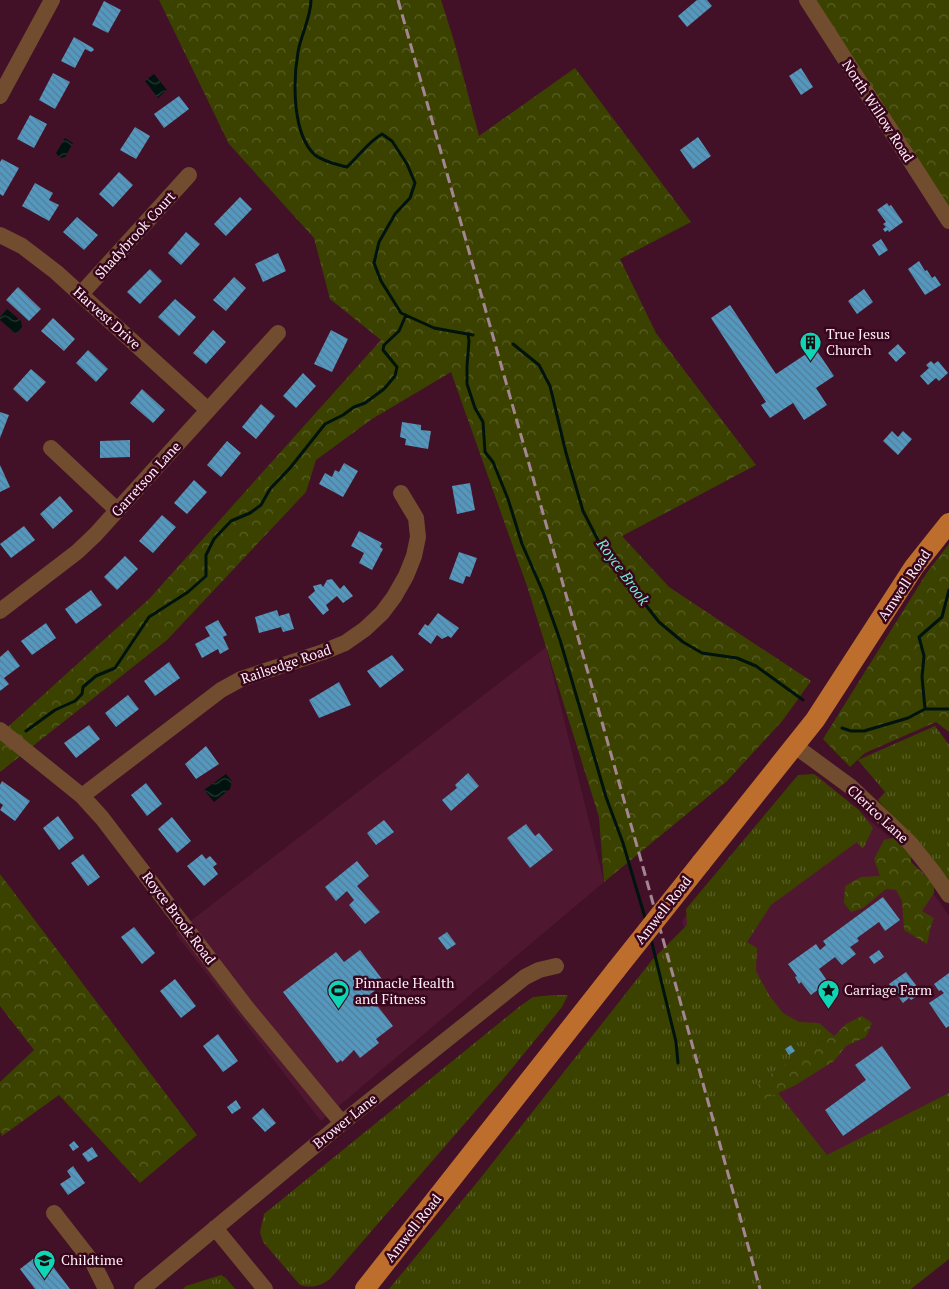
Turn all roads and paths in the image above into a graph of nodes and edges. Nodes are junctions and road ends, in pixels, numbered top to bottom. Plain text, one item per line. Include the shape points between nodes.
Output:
1 (52, 0) edge
2 (807, 0) edge
3 (0, 96) edge
4 (189, 175) dead end
5 (949, 221) edge
6 (0, 235) edge
7 (81, 294) junction
8 (278, 333) dead end
9 (208, 410) junction
10 (51, 448) dead end
11 (400, 493) dead end
12 (117, 510) junction
13 (949, 523) edge
14 (0, 611) edge
15 (0, 730) edge
16 (794, 746) junction
17 (82, 796) junction
18 (949, 895) edge
19 (556, 966) dead end
20 (342, 1123) junction
21 (54, 1213) dead end
22 (215, 1228) junction
23 (106, 1289) edge
24 (142, 1289) edge
25 (265, 1289) edge
26 (365, 1289) edge

1 - 3 street
2 - 5 street, North Willow Road
4 - 7 street, Shadybrook Court
6 - 7 street, Harvest Drive via 22,246
7 - 9 street, Harvest Drive
8 - 9 street, Garretson Lane
9 - 12 street, Garretson Lane
10 - 12 street
11 - 17 street, Railsedge Road via 416,518 418,537 406,576 382,613 345,643 241,679 221,690
12 - 14 street, Garretson Lane via 77,552
13 - 16 main road, Amwell Road via 914,567 833,694
15 - 17 street, Royce Brook Road
16 - 18 street, Clerico Lane via 851,787 910,843
16 - 26 main road, Amwell Road, bridge
17 - 20 street, Royce Brook Road via 247,1008
19 - 20 street, Brower Lane via 525,977
20 - 22 street, Brower Lane
21 - 23 street via 93,1263
22 - 24 street, Brower Lane
22 - 25 street

